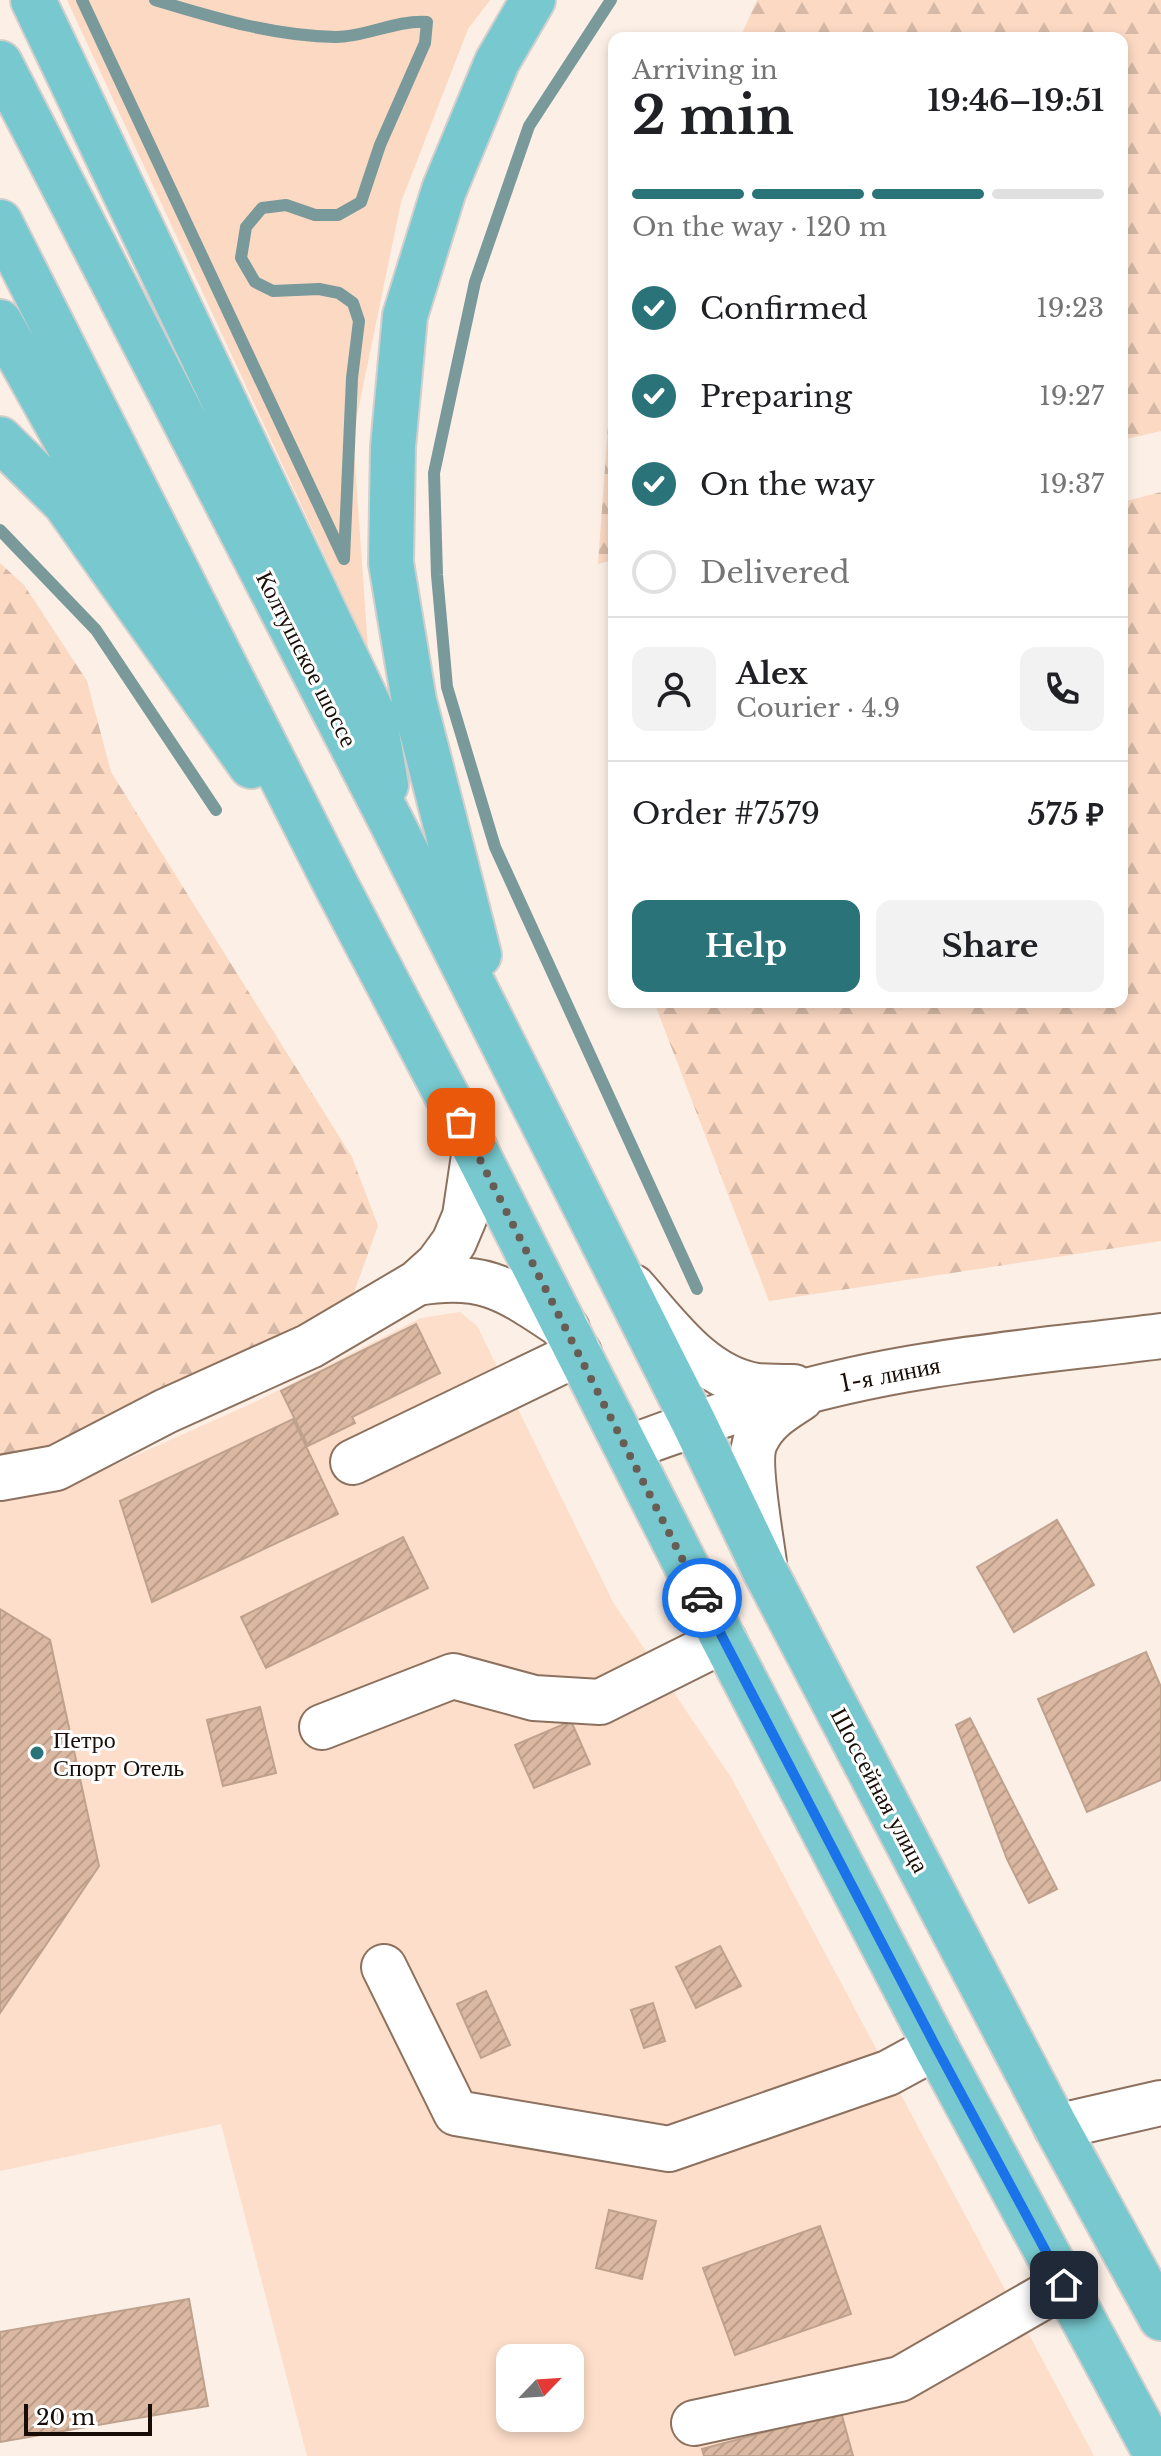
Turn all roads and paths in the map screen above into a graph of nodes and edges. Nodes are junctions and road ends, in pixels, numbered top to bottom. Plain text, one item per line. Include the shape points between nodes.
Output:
1 (33, 0) edge
2 (533, 0) edge
3 (0, 63) edge
4 (0, 222) edge
5 (0, 322) edge
6 (0, 439) edge
7 (394, 827) junction
8 (337, 887) junction
9 (500, 1038) junction
10 (475, 1149) junction
11 (613, 1262) junction
12 (417, 1283) junction
13 (1161, 1336) edge
14 (573, 1341) junction
15 (816, 1388) junction
16 (694, 1423) junction
17 (628, 1448) junction
18 (353, 1462) dead end
19 (0, 1478) edge
20 (765, 1571) junction
21 (724, 1640) junction
22 (322, 1727) dead end
23 (384, 1967) dead end
24 (936, 2047) junction
25 (1161, 2103) edge
26 (1056, 2127) junction
27 (1064, 2285) junction
28 (1161, 2318) edge
29 (694, 2423) dead end
30 (1157, 2456) edge

1 - 7 main road via 374,716
2 - 9 main road via 497,62 440,204 405,316 393,447 391,563 414,701
3 - 7 main road, Колтушское шоссе
4 - 8 main road
5 - 8 main road via 96,494
6 - 8 main road via 65,503
7 - 9 main road, Колтушское шоссе
8 - 10 main road
9 - 11 main road, Колтушское шоссе
10 - 12 street via 465,1216 454,1242
10 - 14 main road
11 - 15 street via 689,1349 719,1373 755,1386
11 - 16 main road, Шоссейная улица
12 - 14 street via 474,1279 502,1287
12 - 19 street via 310,1346 56,1468
13 - 15 street, 1-я линия via 925,1366
14 - 17 main road
14 - 18 street
15 - 16 street, 1-я линия
15 - 20 street via 772,1417 754,1442
16 - 17 street, 1-я линия
16 - 20 main road, Шоссейная улица
17 - 21 main road
20 - 26 main road, Шоссейная улица
21 - 22 street via 600,1702 534,1698 453,1676
21 - 24 main road
23 - 24 street via 456,2113 669,2149 888,2073
24 - 27 main road
25 - 26 street
26 - 28 main road, Шоссейная улица
27 - 29 street via 900,2379
27 - 30 main road

